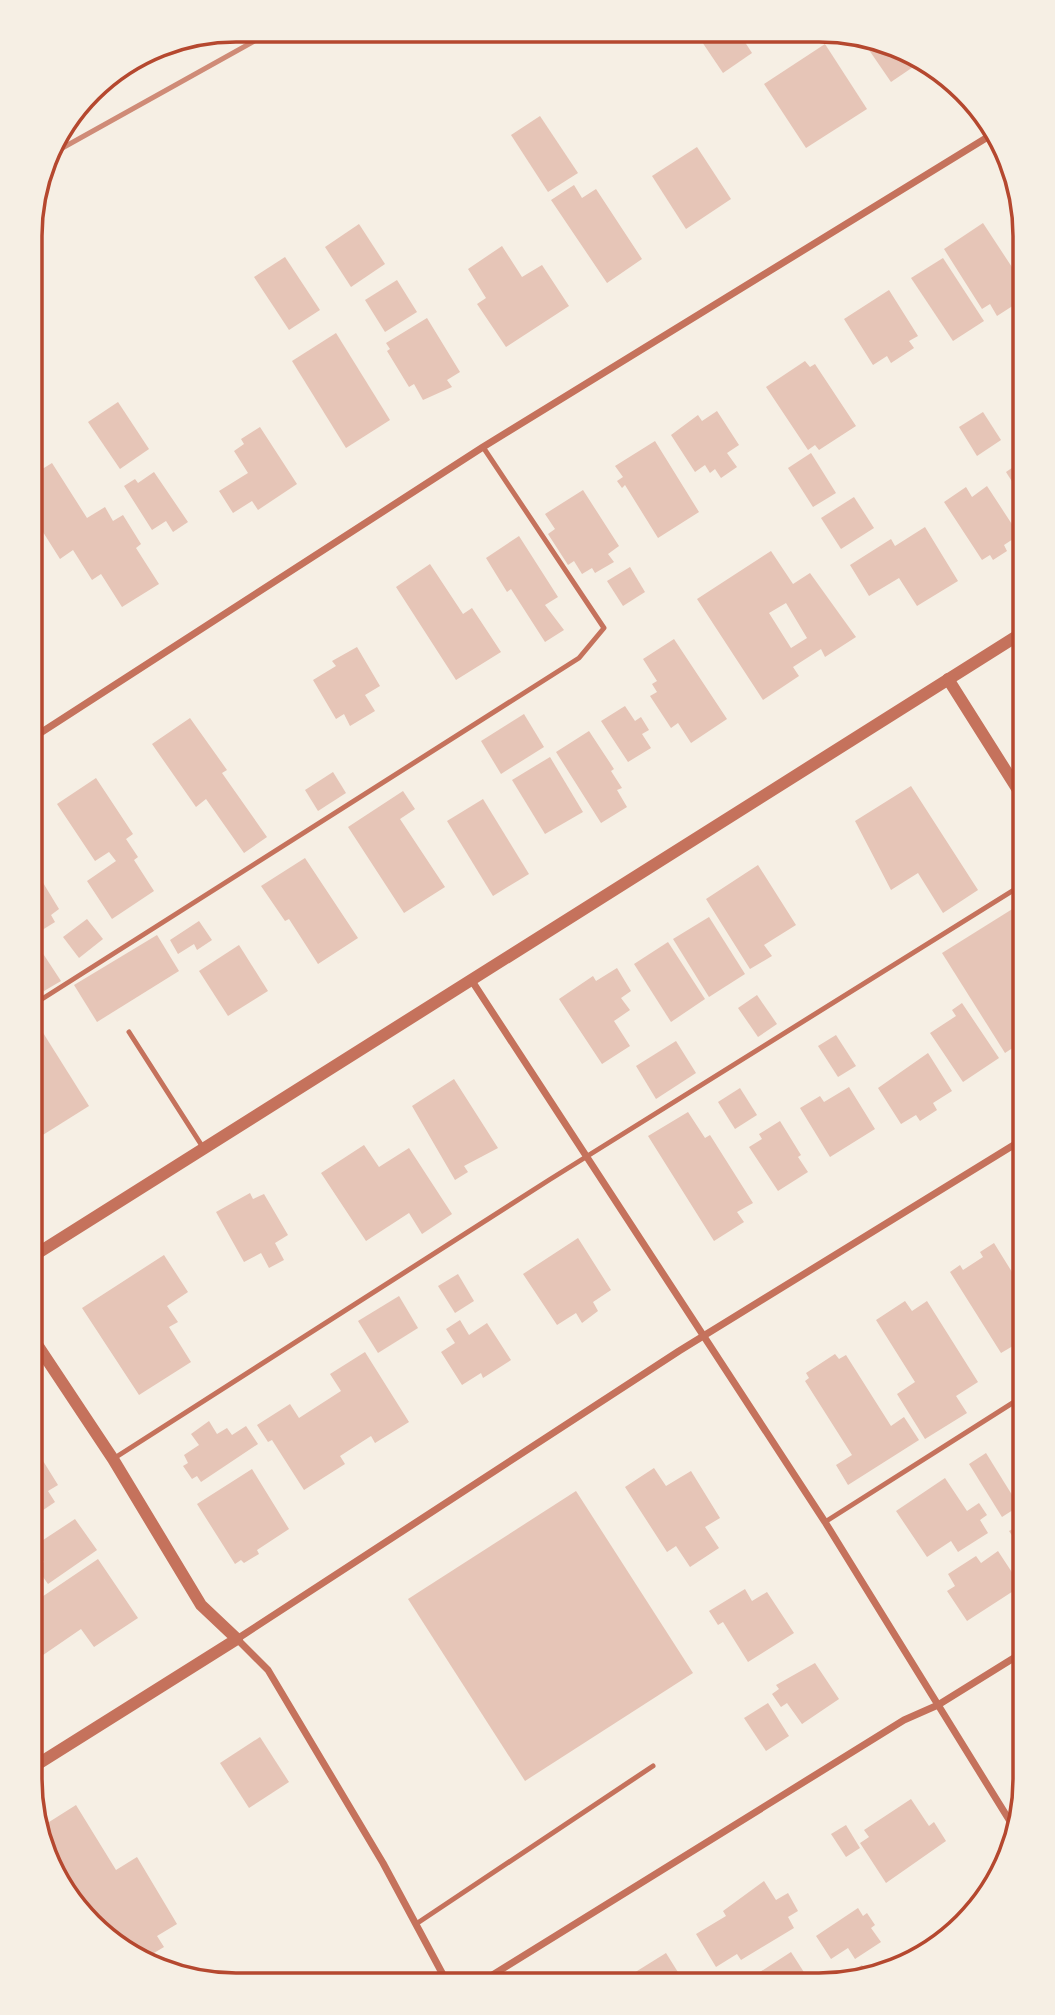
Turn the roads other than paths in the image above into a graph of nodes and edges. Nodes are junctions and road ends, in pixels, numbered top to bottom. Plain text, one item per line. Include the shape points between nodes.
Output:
1 (986, 138) edge
2 (483, 447) junction
3 (1013, 638) edge
4 (948, 679) junction
5 (42, 732) edge
6 (1013, 782) edge
7 (1013, 891) edge
8 (472, 981) junction
9 (42, 999) edge
10 (129, 1032) dead end
11 (1013, 1145) edge
12 (204, 1149) junction
13 (587, 1157) junction
14 (42, 1250) edge
15 (703, 1336) junction
16 (42, 1352) edge
17 (1013, 1403) edge
18 (113, 1459) junction
19 (825, 1522) junction
20 (237, 1639) junction
21 (1013, 1658) edge
22 (938, 1705) junction
23 (42, 1761) edge
24 (653, 1766) dead end
25 (1008, 1818) edge
26 (416, 1924) junction
27 (442, 1973) edge
28 (496, 1973) edge

1 - 2 street
2 - 5 street
2 - 9 lane via 604,628 579,659
3 - 4 street
4 - 6 street
4 - 8 street
7 - 13 lane
8 - 12 street
8 - 13 street
10 - 12 lane
11 - 15 street
12 - 14 street
13 - 15 street
13 - 18 lane
15 - 19 street
15 - 20 street
16 - 18 street
17 - 19 lane
18 - 20 street via 201,1605
19 - 22 street
20 - 23 street
20 - 26 street via 268,1670
21 - 22 street
22 - 25 street
22 - 28 street via 904,1720
24 - 26 lane
26 - 27 street

